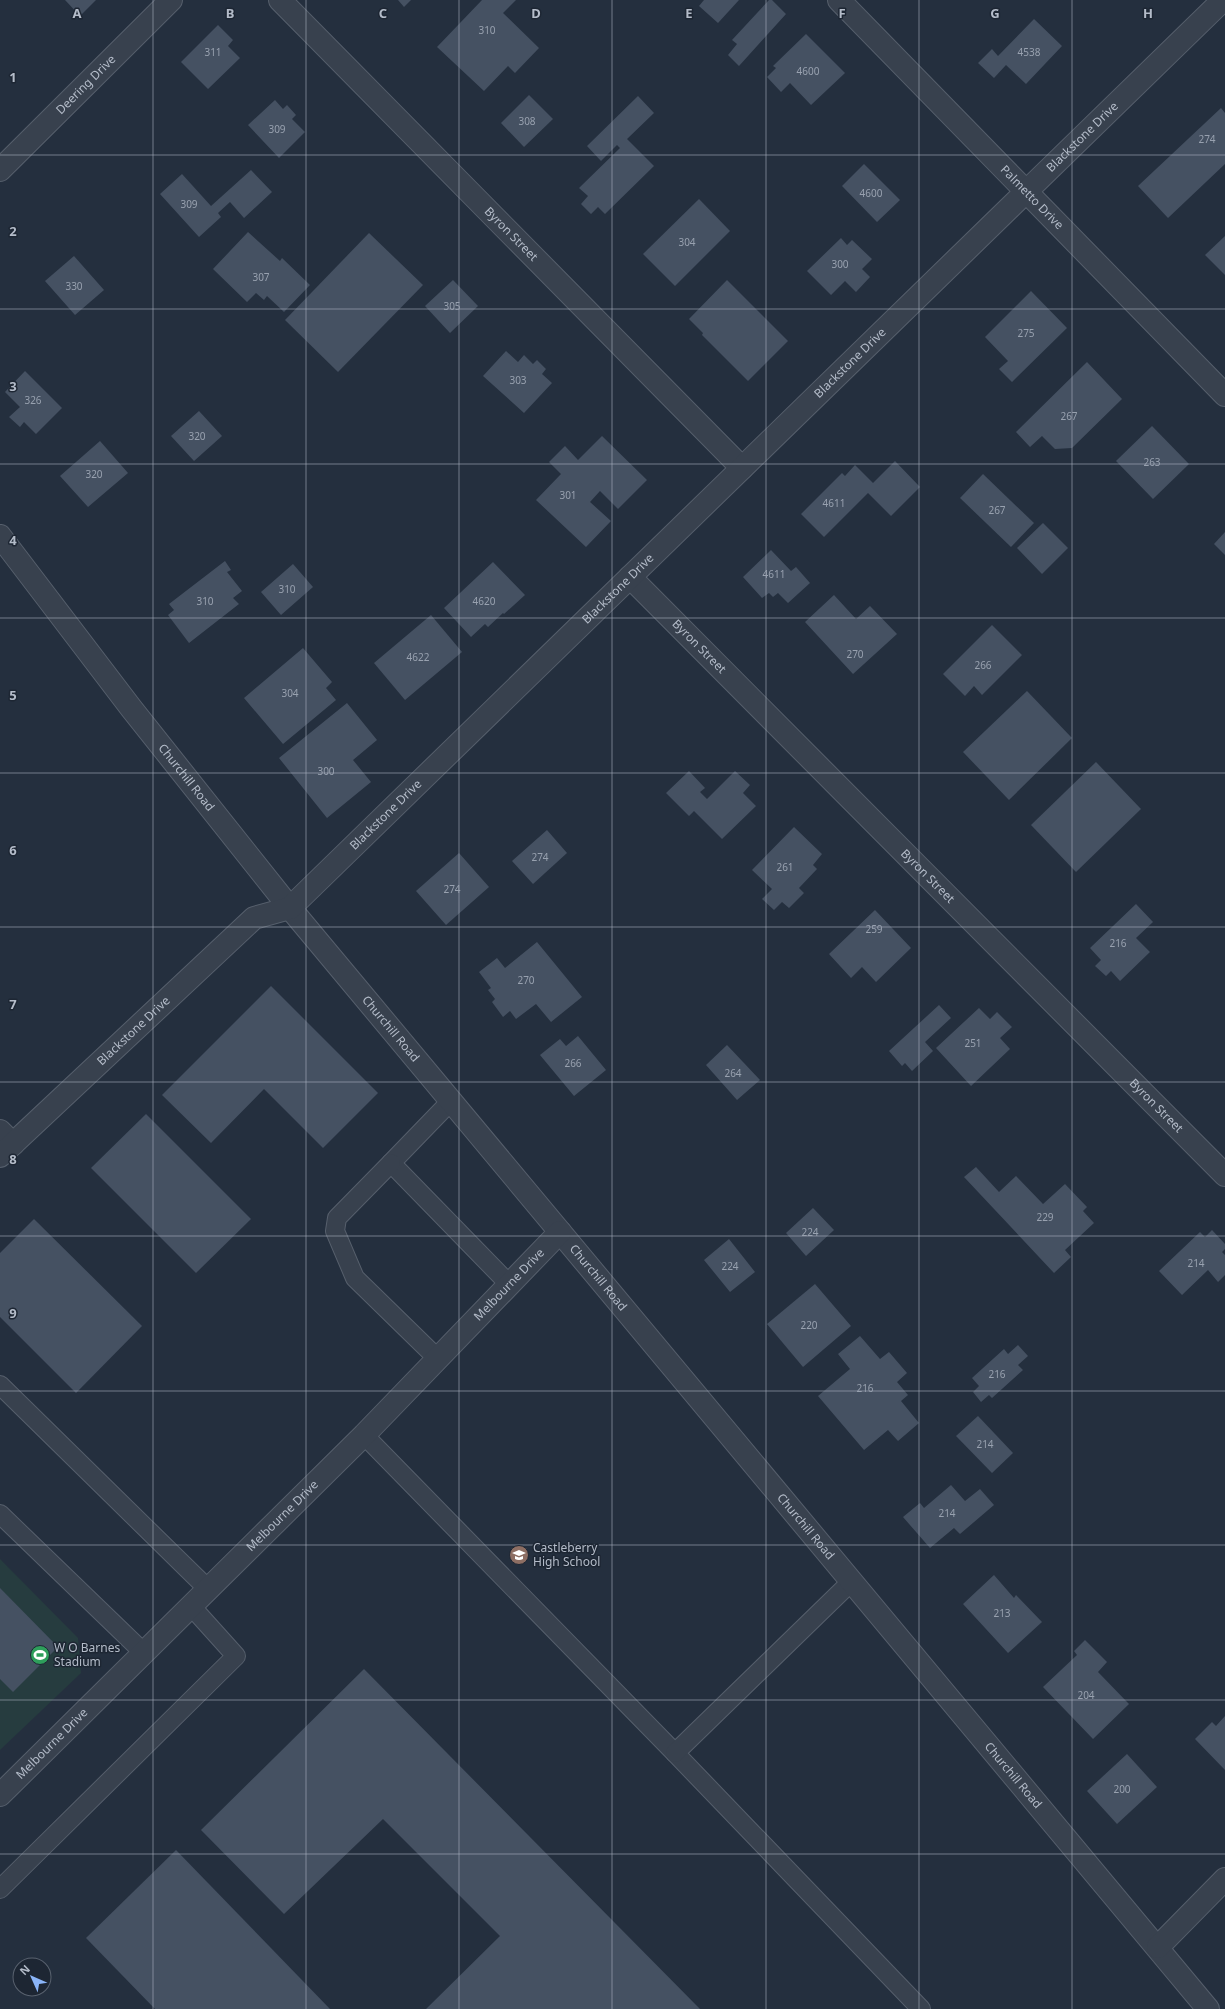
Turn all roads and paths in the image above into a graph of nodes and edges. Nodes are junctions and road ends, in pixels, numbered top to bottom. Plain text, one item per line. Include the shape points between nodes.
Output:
1 (171, 0) edge
2 (280, 0) edge
3 (839, 0) edge
4 (1222, 0) edge
5 (0, 170) edge
6 (1026, 191) junction
7 (1225, 395) edge
8 (742, 468) junction
9 (0, 536) edge
10 (630, 577) junction
11 (290, 908) junction
12 (451, 1101) junction
13 (4, 1144) edge
14 (390, 1163) junction
15 (1225, 1176) edge
16 (560, 1232) junction
17 (509, 1284) junction
18 (438, 1359) junction
19 (0, 1385) edge
20 (364, 1435) junction
21 (0, 1514) edge
22 (852, 1581) junction
23 (208, 1589) junction
24 (191, 1606) junction
25 (144, 1653) junction
26 (675, 1753) junction
27 (0, 1795) edge
28 (1225, 1879) edge
29 (0, 1889) edge
30 (1158, 1947) junction
31 (921, 2009) edge
32 (1208, 2009) edge

1 - 5 street, Deering Drive
2 - 8 street, Byron Street
3 - 6 street, Palmetto Drive
4 - 6 street, Blackstone Drive
6 - 7 street, Palmetto Drive
6 - 8 street, Blackstone Drive
8 - 10 street, Blackstone Drive
9 - 11 street, Churchill Road via 131,708
10 - 11 street, Blackstone Drive
10 - 15 street, Byron Street
11 - 12 street, Churchill Road
11 - 13 street, Blackstone Drive via 254,918
12 - 14 lane
12 - 16 street, Churchill Road
14 - 17 lane
14 - 18 lane via 337,1218 335,1231 355,1278
16 - 17 street, Melbourne Drive
16 - 22 street, Churchill Road
17 - 18 street, Melbourne Drive
18 - 20 street, Melbourne Drive
19 - 23 lane
20 - 23 street, Melbourne Drive
20 - 26 lane
21 - 25 lane
22 - 26 lane
22 - 30 street, Churchill Road
23 - 24 street, Melbourne Drive
24 - 25 street, Melbourne Drive
24 - 29 lane via 236,1656
25 - 27 street, Melbourne Drive
26 - 31 lane
28 - 30 street
30 - 32 street, Churchill Road

